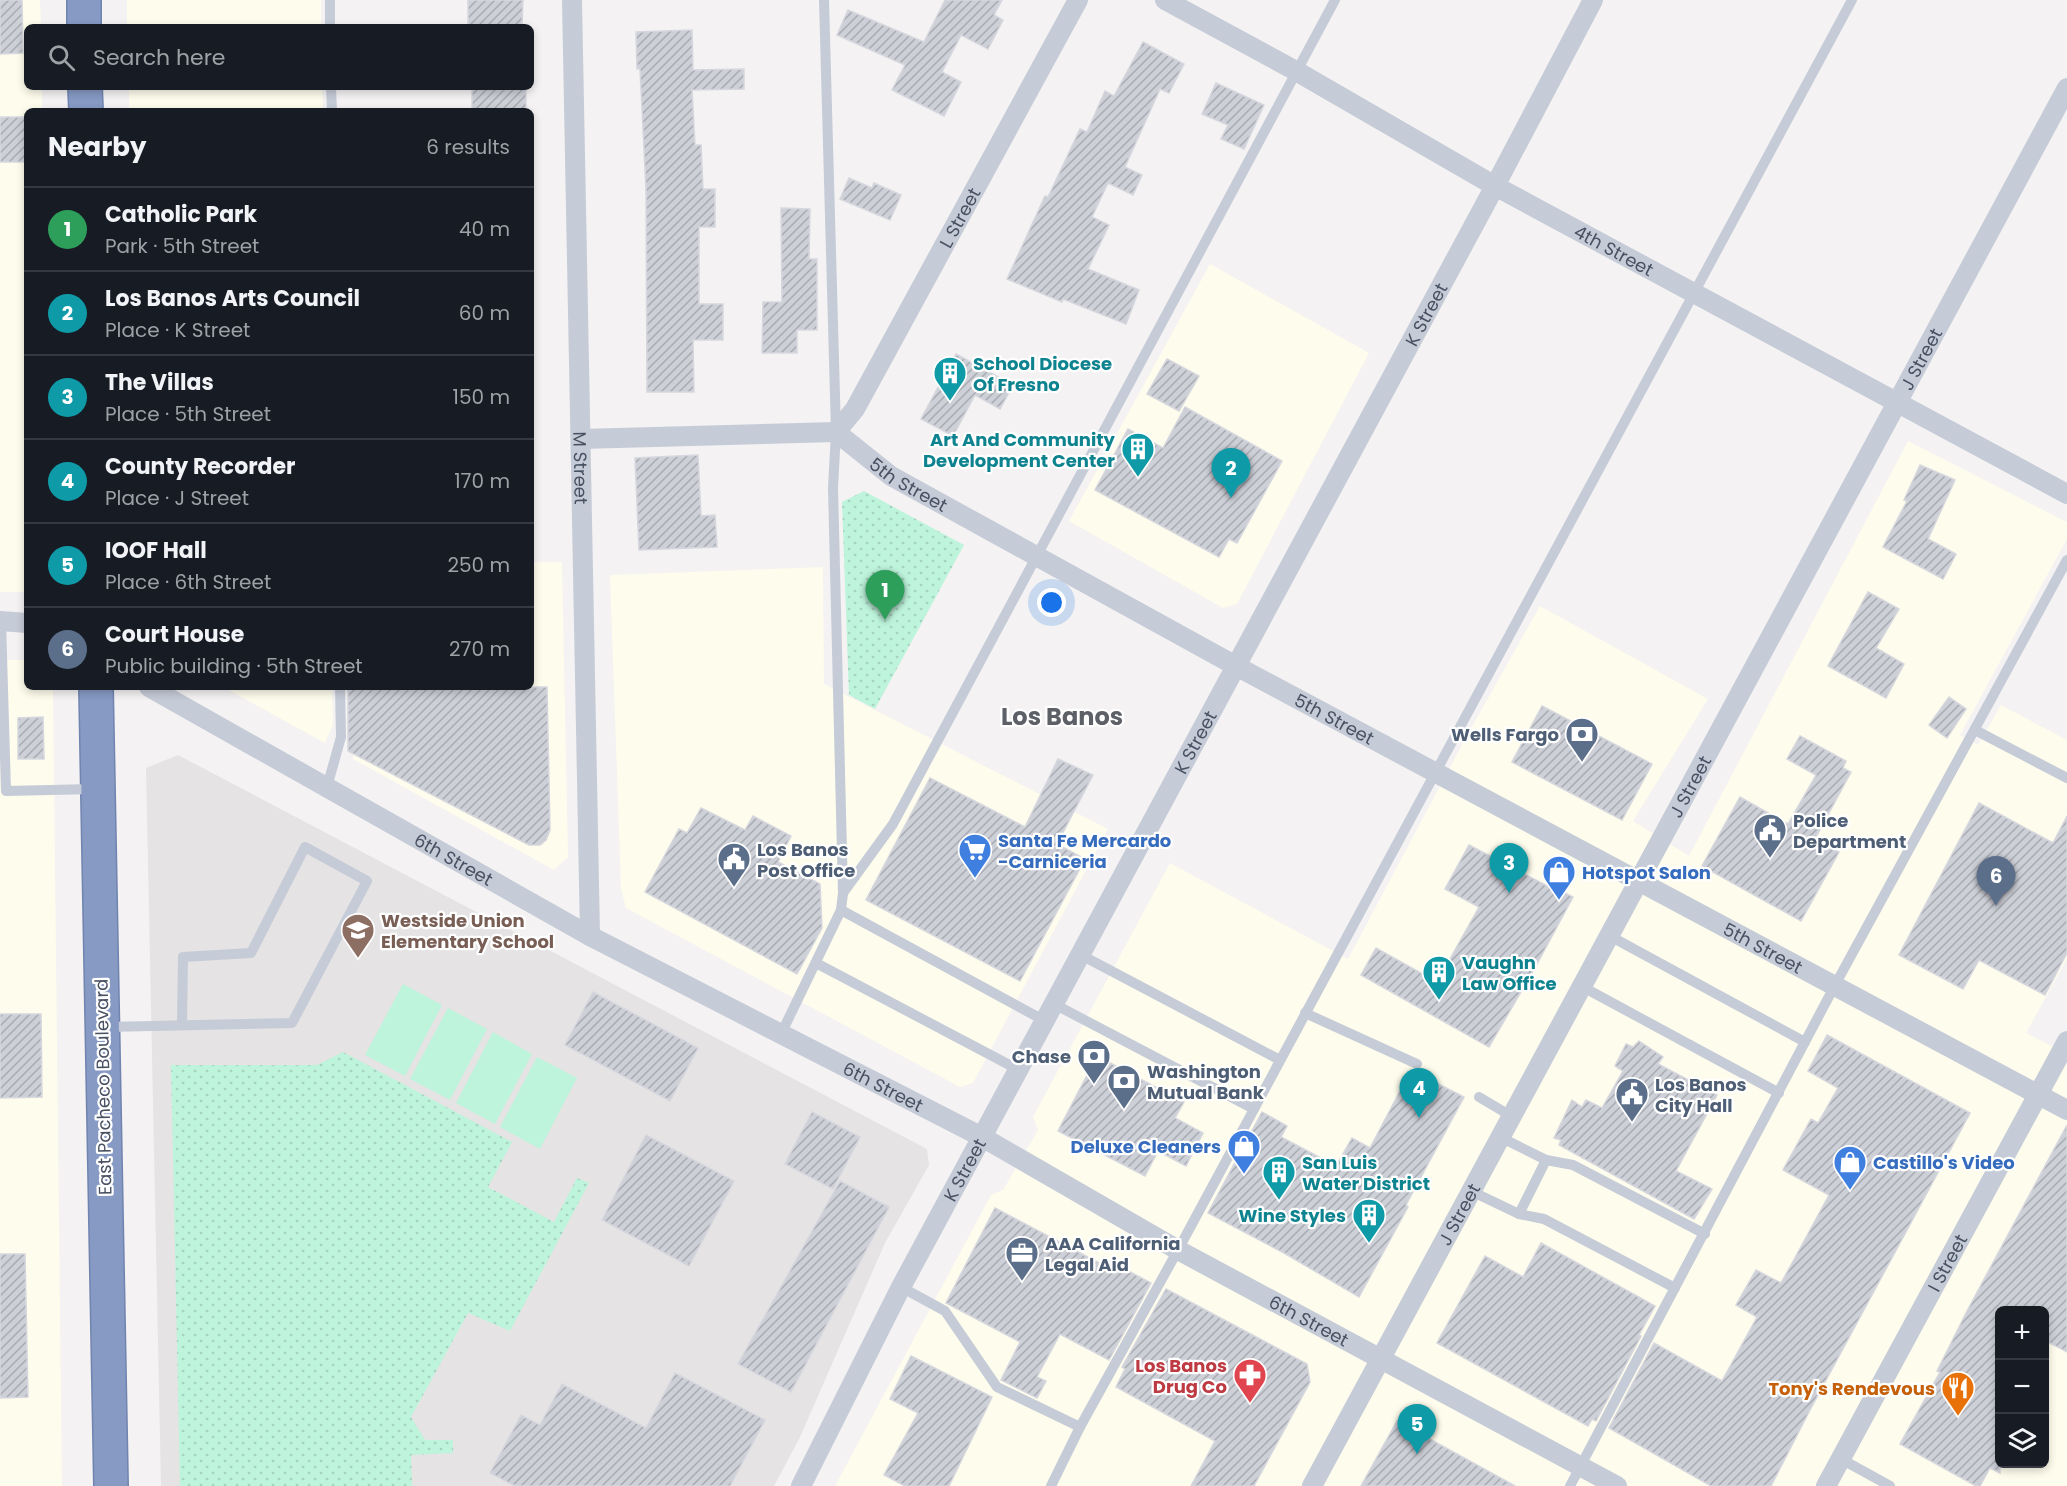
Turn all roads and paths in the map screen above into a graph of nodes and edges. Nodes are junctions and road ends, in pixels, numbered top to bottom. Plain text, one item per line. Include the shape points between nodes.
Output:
1 (84, 0) edge
2 (330, 0) edge
3 (572, 0) edge
4 (824, 0) edge
5 (1078, 0) edge
6 (1165, 0) edge
7 (1335, 0) edge
8 (1593, 0) edge
9 (1852, 0) edge
10 (84, 24) edge
11 (330, 24) edge
12 (1296, 71) junction
13 (2067, 88) edge
14 (85, 90) edge
15 (331, 90) edge
16 (86, 108) edge
17 (332, 108) edge
18 (1495, 186) junction
19 (1694, 293) junction
20 (1897, 402) junction
21 (836, 432) junction
22 (580, 439) junction
23 (2067, 494) edge
24 (1036, 556) junction
25 (2067, 560) edge
26 (1, 621) edge
27 (24, 623) edge
28 (1236, 666) junction
29 (96, 690) edge
30 (154, 690) edge
31 (340, 690) edge
32 (1976, 730) junction
33 (1435, 772) junction
34 (2067, 778) edge
35 (327, 787) junction
36 (98, 789) junction
37 (1637, 881) junction
38 (843, 893) junction
39 (841, 910) junction
40 (1608, 935) junction
41 (590, 936) junction
42 (1081, 955) junction
43 (816, 963) junction
44 (1581, 986) junction
45 (1834, 987) junction
46 (1054, 1004) junction
47 (1305, 1013) junction
48 (1045, 1021) junction
49 (182, 1024) junction
50 (102, 1027) junction
51 (781, 1034) junction
52 (2067, 1041) edge
53 (1805, 1042) junction
54 (1280, 1060) junction
55 (1417, 1064) dead end
56 (1019, 1070) junction
57 (1779, 1093) junction
58 (2038, 1095) junction
59 (1479, 1098) dead end
60 (1254, 1109) junction
61 (2067, 1110) edge
62 (1511, 1116) junction
63 (982, 1137) junction
64 (1500, 1137) junction
65 (1546, 1160) junction
66 (1471, 1191) junction
67 (1519, 1214) junction
68 (1705, 1234) junction
69 (1178, 1250) junction
70 (902, 1287) junction
71 (1675, 1288) junction
72 (1381, 1358) junction
73 (1080, 1427) junction
74 (1841, 1459) junction
75 (1581, 1467) junction
76 (111, 1486) edge
77 (801, 1486) edge
78 (1051, 1486) edge
79 (1312, 1486) edge
80 (1570, 1486) edge
81 (1617, 1486) edge
82 (1826, 1486) edge
83 (1890, 1486) edge

1 - 10 highway
2 - 11 lane
3 - 22 street, M Street
4 - 21 lane
5 - 21 street, L Street via 855,409
6 - 12 street, 4th Street
7 - 12 lane
8 - 18 street, K Street
9 - 19 lane
12 - 18 street, 4th Street
12 - 24 lane
13 - 20 street, J Street
14 - 16 highway
15 - 17 lane
18 - 19 street, 4th Street
18 - 28 street, K Street
19 - 20 street, 4th Street
19 - 33 lane
20 - 23 street, 4th Street
20 - 37 street, J Street
21 - 22 street
21 - 24 street, 5th Street via 891,476
21 - 38 lane via 833,488
22 - 41 street, M Street
24 - 28 street, 5th Street
24 - 38 lane via 893,824
25 - 32 lane
26 - 27 street
26 - 36 lane via 6,791
28 - 33 street, 5th Street
28 - 42 street, K Street
29 - 36 highway, East Pacheco Boulevard
30 - 35 street, 6th Street
31 - 35 lane via 341,737
32 - 34 lane
32 - 45 lane
33 - 37 street, 5th Street
33 - 47 lane
35 - 41 street, 6th Street
36 - 50 highway, East Pacheco Boulevard
37 - 40 street, J Street
37 - 45 street, 5th Street
38 - 39 lane
39 - 43 lane
39 - 48 lane
40 - 44 street, J Street
40 - 53 lane
41 - 51 street, 6th Street
42 - 46 street, K Street
42 - 54 lane
43 - 51 lane
43 - 56 lane
44 - 57 lane
44 - 62 street, J Street
45 - 53 lane
45 - 58 street, 5th Street
46 - 48 street, K Street
46 - 60 lane
47 - 54 lane
47 - 55 lane
48 - 56 street, K Street
49 - 49 lane via 183,957 251,953 305,847 367,881 292,1023
49 - 50 lane
50 - 76 highway, East Pacheco Boulevard
51 - 63 street, 6th Street
52 - 58 street, I Street
53 - 57 lane
54 - 60 lane
56 - 63 street, K Street
57 - 68 lane
58 - 61 street, 5th Street
58 - 74 street, I Street
59 - 62 lane
60 - 69 lane
62 - 64 street, J Street
63 - 69 street, 6th Street
63 - 70 street, K Street
64 - 65 lane
64 - 66 street, J Street
65 - 67 lane
65 - 68 lane via 1573,1165
66 - 67 lane
66 - 72 street, J Street
67 - 71 lane via 1544,1219
68 - 71 lane
69 - 72 street, 6th Street
69 - 73 lane
70 - 73 lane via 945,1311 997,1387
70 - 77 street, K Street
71 - 75 lane
72 - 75 street, 6th Street
72 - 79 street, J Street
73 - 78 lane
74 - 82 street, I Street
74 - 83 lane
75 - 80 lane
75 - 81 street, 6th Street

